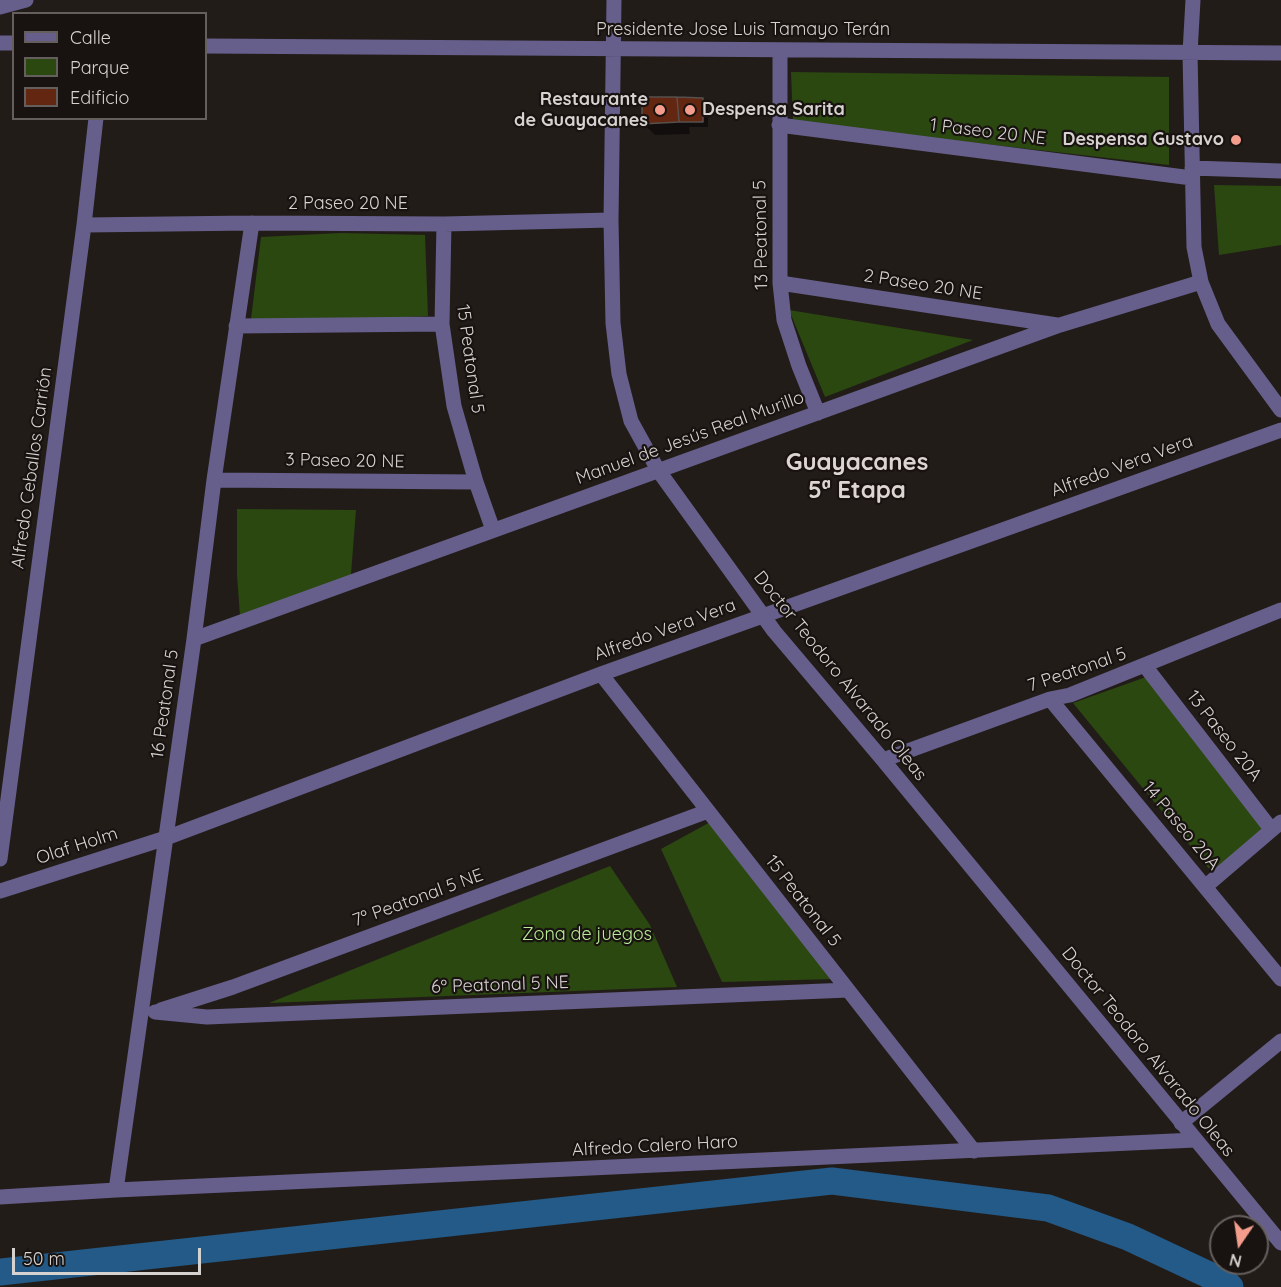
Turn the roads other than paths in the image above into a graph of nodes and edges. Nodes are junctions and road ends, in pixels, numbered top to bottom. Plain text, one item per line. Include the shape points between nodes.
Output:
1 (26, 0) edge
2 (614, 0) edge
3 (1193, 0) edge
4 (0, 7) edge
5 (207, 46) edge
6 (614, 49) junction
7 (780, 50) junction
8 (1190, 53) junction
9 (1281, 53) edge
10 (96, 120) edge
11 (780, 125) junction
12 (1281, 171) edge
13 (1192, 173) junction
14 (611, 220) junction
15 (252, 223) junction
16 (444, 224) junction
17 (84, 225) junction
18 (1201, 282) junction
19 (780, 283) junction
20 (442, 324) junction
21 (1060, 325) junction
22 (236, 326) junction
23 (1281, 410) edge
24 (818, 413) junction
25 (1281, 430) edge
26 (657, 470) junction
27 (214, 480) junction
28 (476, 482) junction
29 (493, 530) junction
30 (1281, 610) edge
31 (762, 615) junction
32 (194, 639) junction
33 (1145, 666) junction
34 (601, 674) junction
35 (1050, 699) junction
36 (883, 760) junction
37 (708, 811) junction
38 (1276, 826) edge
39 (166, 838) junction
40 (0, 859) edge
41 (1206, 886) junction
42 (0, 891) edge
43 (1281, 979) edge
44 (848, 990) junction
45 (148, 1014) junction
46 (1281, 1041) edge
47 (1181, 1123) junction
48 (1195, 1140) junction
49 (974, 1151) junction
50 (116, 1190) junction
51 (0, 1197) edge
52 (1281, 1243) edge

1 - 4 street
2 - 6 street, Doctor Teodoro Alvarado Oleas
3 - 8 street
5 - 6 street, Presidente Jose Luis Tamayo Terán
6 - 7 street, Presidente Jose Luis Tamayo Terán
6 - 14 street, Doctor Teodoro Alvarado Oleas
7 - 8 street, Presidente Jose Luis Tamayo Terán
7 - 11 street, 13 Peatonal 5
8 - 9 street, Presidente Jose Luis Tamayo Terán
8 - 13 street
10 - 17 street, Alfredo Ceballos Carrión
11 - 13 street, 1 Paseo 20 NE
11 - 19 street, 13 Peatonal 5
12 - 13 street, 1 Paseo 20 NE
13 - 18 street via 1194,247
14 - 16 street, 2 Paseo 20 NE
14 - 26 street, Doctor Teodoro Alvarado Oleas via 613,322 619,374 631,421
15 - 16 street, 2 Paseo 20 NE
15 - 17 street, 2 Paseo 20 NE
15 - 22 street, 16 Peatonal 5
16 - 20 street, 15 Peatonal 5
17 - 40 street, Alfredo Ceballos Carrión
18 - 21 street, Manuel de Jesús Real Murillo
18 - 23 street via 1218,324
19 - 21 street, 2 Paseo 20 NE
19 - 24 street, 13 Peatonal 5 via 784,320
20 - 22 street
20 - 28 street, 15 Peatonal 5 via 454,406
21 - 24 street, Manuel de Jesús Real Murillo
22 - 27 street, 16 Peatonal 5
24 - 26 street, Manuel de Jesús Real Murillo
25 - 31 street, Alfredo Vera Vera
26 - 29 street, Manuel de Jesús Real Murillo
26 - 31 street, Doctor Teodoro Alvarado Oleas
27 - 28 street, 3 Paseo 20 NE
27 - 32 street, 16 Peatonal 5
28 - 29 street, 15 Peatonal 5
29 - 32 street, Manuel de Jesús Real Murillo
30 - 33 street, 7 Peatonal 5
31 - 34 street, Alfredo Vera Vera
31 - 36 street, Doctor Teodoro Alvarado Oleas
32 - 39 street, 16 Peatonal 5
33 - 35 street, 7 Peatonal 5
33 - 38 street, 13 Paseo 20A
34 - 37 street, 15 Peatonal 5
34 - 39 street, Alfredo Vera Vera
35 - 36 street, 7 Peatonal 5
35 - 41 street, 14 Paseo 20A
36 - 47 street, Doctor Teodoro Alvarado Oleas
37 - 44 street, 15 Peatonal 5
37 - 45 street, 7º Peatonal 5 NE via 233,987
38 - 41 street
39 - 42 street, Olaf Holm
39 - 45 street, 16 Peatonal 5
41 - 43 street, 14 Paseo 20A
44 - 45 street, 6º Peatonal 5 NE via 207,1017
44 - 49 street, 15 Peatonal 5
45 - 50 street, 16 Peatonal 5
46 - 47 street
47 - 48 street, Doctor Teodoro Alvarado Oleas
48 - 49 street, Alfredo Calero Haro
48 - 52 street, Doctor Teodoro Alvarado Oleas
49 - 50 street, Alfredo Calero Haro
50 - 51 street

